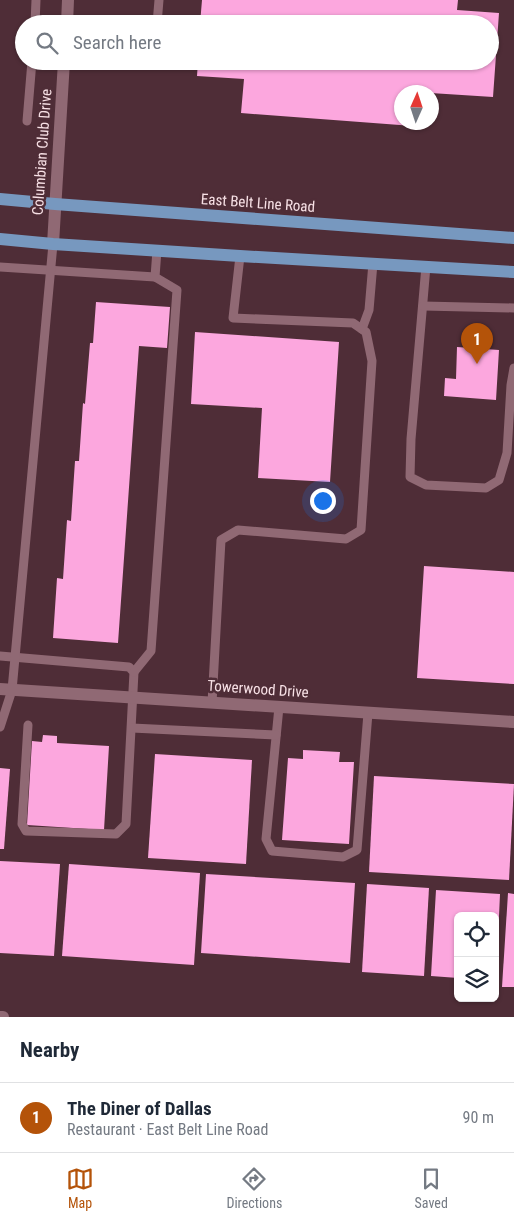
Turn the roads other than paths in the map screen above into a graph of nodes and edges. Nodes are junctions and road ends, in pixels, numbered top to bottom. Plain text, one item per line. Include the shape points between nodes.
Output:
1 (36, 0) edge
2 (68, 0) edge
3 (158, 0) edge
4 (35, 15) edge
5 (67, 15) edge
6 (157, 15) edge
7 (31, 70) edge
8 (63, 70) edge
9 (27, 121) dead end
10 (0, 198) edge
11 (55, 204) junction
12 (514, 238) edge
13 (0, 239) edge
14 (53, 244) junction
15 (157, 250) junction
16 (240, 256) junction
17 (373, 264) junction
18 (0, 266) edge
19 (426, 266) junction
20 (50, 270) junction
21 (514, 272) edge
22 (155, 276) junction
23 (423, 306) junction
24 (514, 308) edge
25 (362, 329) junction
26 (514, 368) edge
27 (0, 656) edge
28 (14, 658) junction
29 (134, 672) junction
30 (6, 689) edge
31 (133, 698) junction
32 (212, 703) junction
33 (279, 707) junction
34 (368, 713) junction
35 (514, 722) edge
36 (28, 725) dead end
37 (0, 728) edge
38 (132, 728) junction
39 (276, 735) junction

1 - 4 lane
2 - 5 street
3 - 6 lane
7 - 9 lane
8 - 11 street, Columbian Club Drive
10 - 11 main road, East Belt Line Road
11 - 12 main road, East Belt Line Road
11 - 14 street, Columbian Club Drive
13 - 14 main road
14 - 15 main road
14 - 20 lane
15 - 16 main road
15 - 22 lane
16 - 17 main road
16 - 25 lane via 233,318 353,323
17 - 19 main road
17 - 25 lane via 369,310
18 - 20 lane
19 - 21 main road
19 - 23 lane
20 - 22 lane
20 - 28 lane
22 - 29 lane via 177,290 151,651
23 - 24 lane
23 - 26 lane via 410,477 426,485 486,488 499,480 507,453
25 - 32 lane via 366,332 372,361 361,530 346,539 238,530 221,540
27 - 28 lane
28 - 29 lane via 129,667
28 - 30 lane
29 - 31 lane
30 - 31 street, Towerwood Drive
30 - 37 lane
31 - 32 street, Towerwood Drive
31 - 38 lane
32 - 33 street, Towerwood Drive
33 - 34 street, Towerwood Drive
33 - 39 lane
34 - 35 street, Towerwood Drive
34 - 39 lane via 357,850 343,857 272,851 266,840
36 - 38 lane via 22,824 26,830 116,834 126,824
38 - 39 lane

